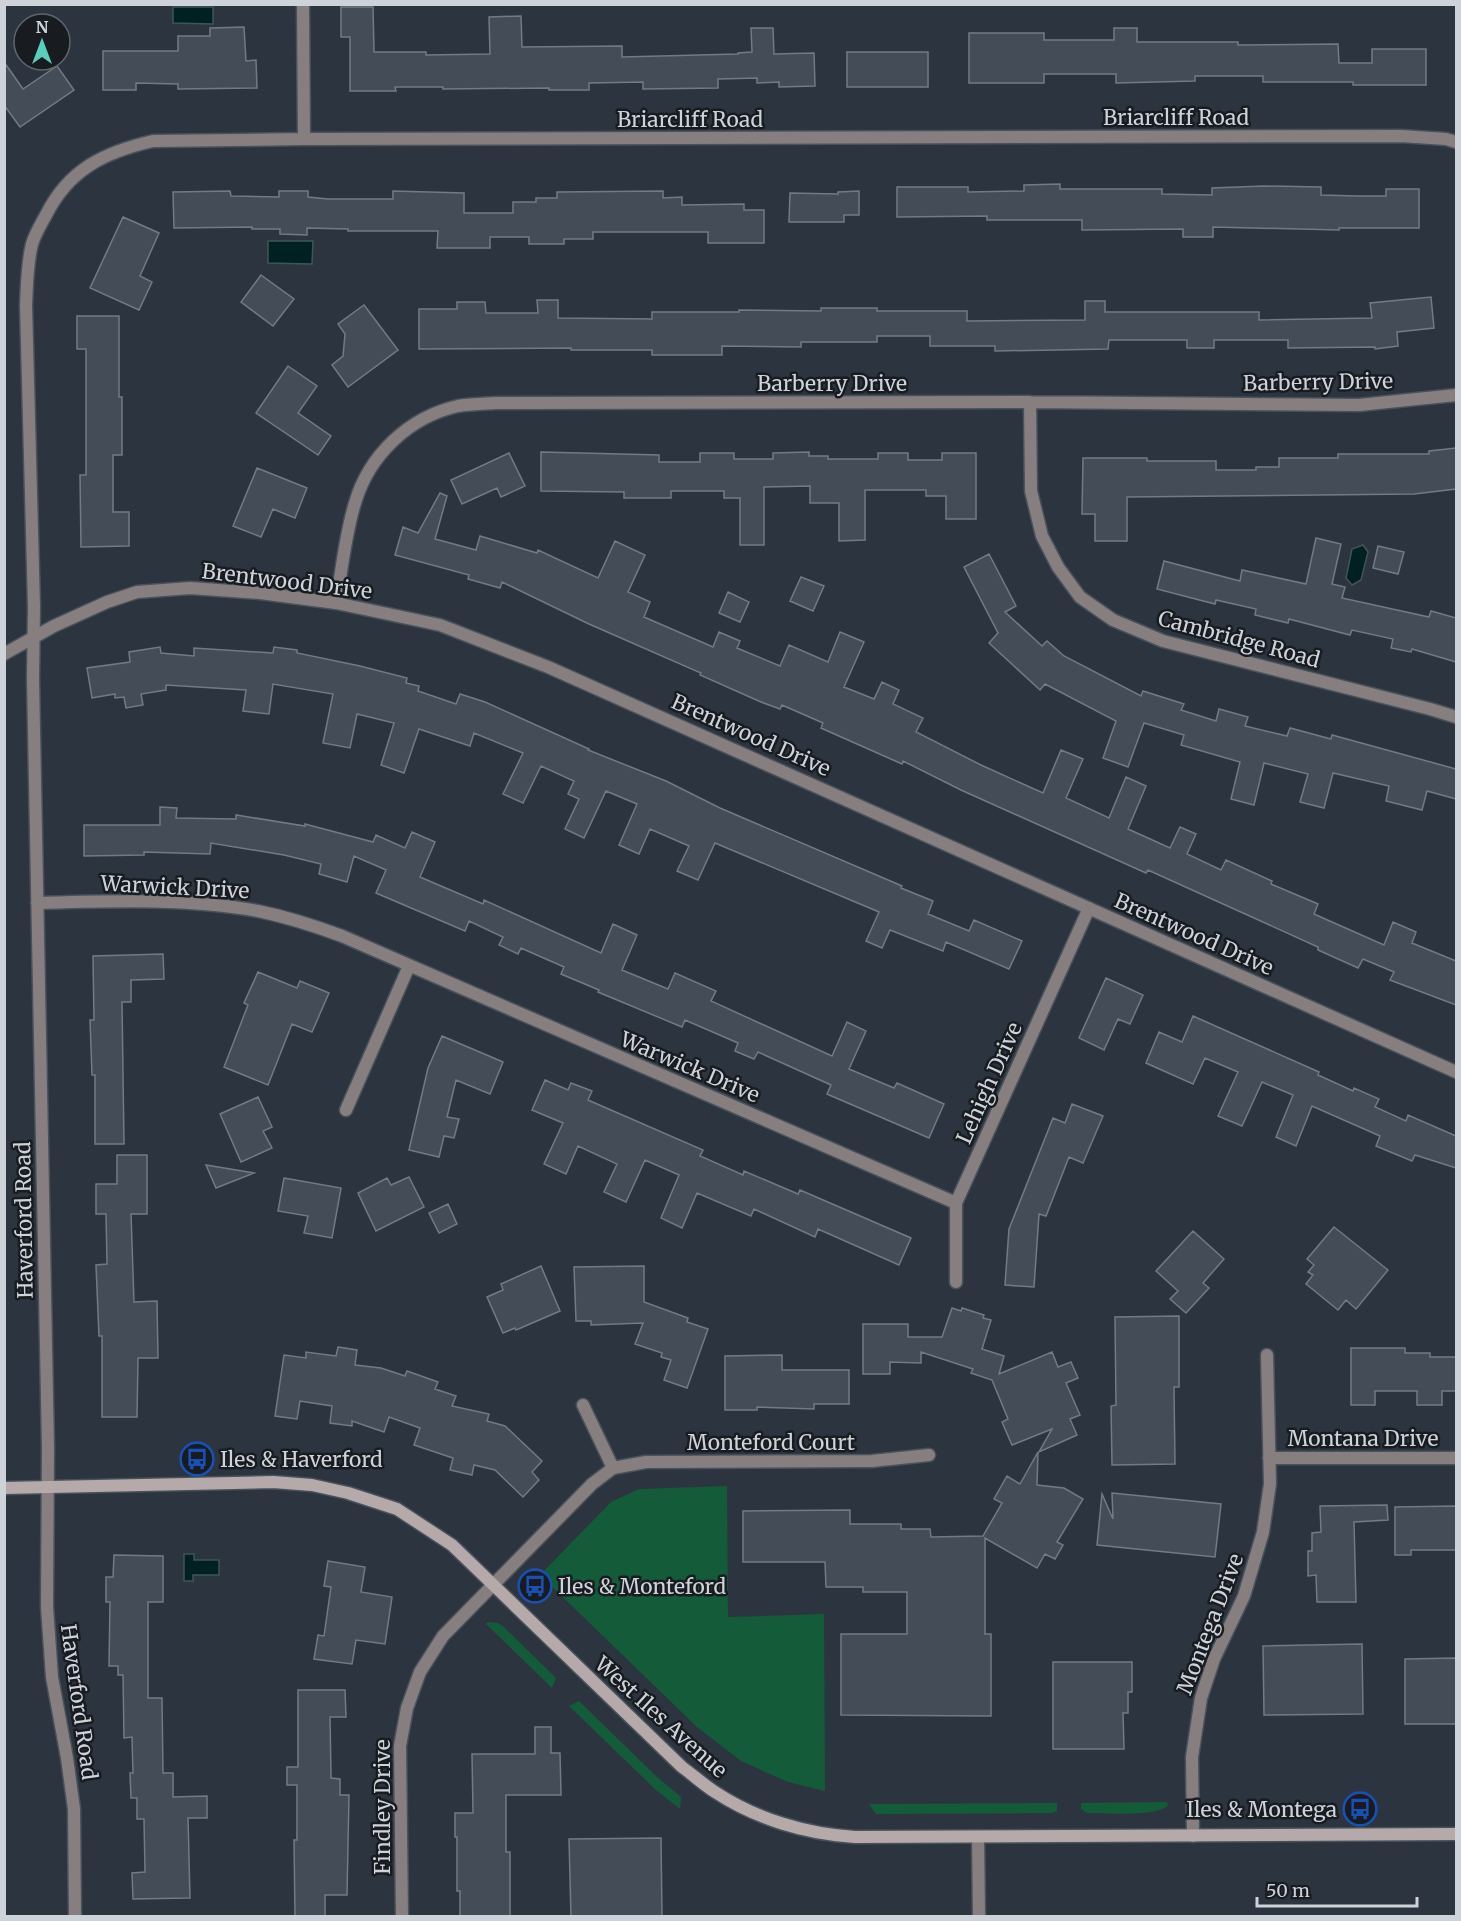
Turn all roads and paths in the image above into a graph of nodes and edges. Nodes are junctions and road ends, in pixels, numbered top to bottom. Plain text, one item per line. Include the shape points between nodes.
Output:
1 (303, 5) edge
2 (304, 139) junction
3 (1456, 142) edge
4 (26, 305) joint
5 (1456, 395) edge
6 (1030, 402) junction
7 (336, 603) junction
8 (34, 637) junction
9 (4, 654) edge
10 (1456, 717) edge
11 (37, 903) junction
12 (1089, 908) junction
13 (409, 966) junction
14 (1456, 1072) edge
15 (346, 1110) dead end
16 (956, 1203) junction
17 (956, 1282) dead end
18 (1267, 1355) dead end
19 (583, 1405) dead end
20 (928, 1455) dead end
21 (1269, 1458) junction
22 (1456, 1458) edge
23 (613, 1468) junction
24 (46, 1487) junction
25 (4, 1488) edge
26 (494, 1584) junction
27 (1456, 1834) edge
28 (1193, 1836) junction
29 (978, 1837) junction
30 (75, 1917) edge
31 (402, 1917) edge
32 (979, 1917) edge

1 - 2 street
2 - 3 street, Briarcliff Road via 1401,136
2 - 4 street, Briarcliff Road via 153,141 96,160 55,196 42,221 33,243
4 - 8 street, Haverford Road
5 - 6 street, Barberry Drive via 1359,405
6 - 7 street, Barberry Drive via 459,406 430,415 399,434 379,455 355,502
6 - 10 street, Cambridge Road via 1031,491 1042,536 1080,597 1113,620 1163,641
7 - 8 street, Brentwood Drive via 190,588 137,592
7 - 12 street, Brentwood Drive via 440,626 548,667
8 - 9 street, Brentwood Drive
8 - 11 street, Haverford Road
11 - 13 street, Warwick Drive via 191,903 259,911 342,936
11 - 24 street, Haverford Road
12 - 14 street, Brentwood Drive
12 - 16 street, Lehigh Drive
13 - 15 street
13 - 16 street, Warwick Drive
16 - 17 street, Lehigh Drive
18 - 21 street, Montega Drive
19 - 23 street
20 - 23 street, Monteford Court via 872,1461 646,1462
21 - 22 street, Montana Drive
21 - 28 street, Montega Drive via 1270,1484 1256,1562 1205,1682 1197,1713 1192,1757
23 - 26 street, Monteford Court via 592,1484
24 - 25 street, West Iles Avenue
24 - 26 street, West Iles Avenue via 273,1482 312,1485 396,1509 452,1545
24 - 30 street, Haverford Road via 49,1647 74,1809
26 - 29 street, West Iles Avenue via 658,1745 716,1793 791,1827 834,1836
26 - 31 street, Findley Drive via 430,1654 407,1708 400,1746
27 - 28 street, West Iles Avenue
28 - 29 street, West Iles Avenue
29 - 32 street

